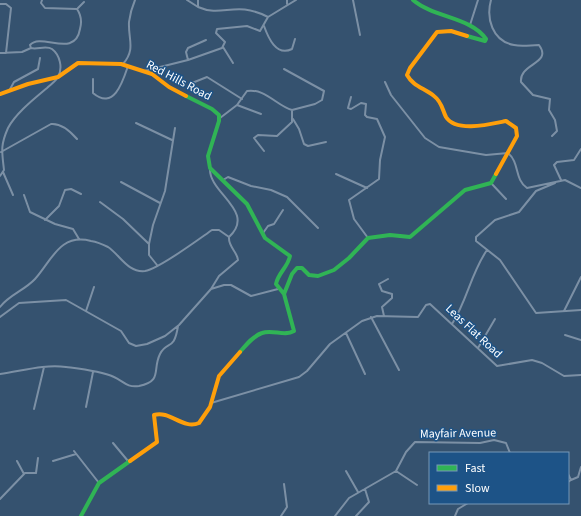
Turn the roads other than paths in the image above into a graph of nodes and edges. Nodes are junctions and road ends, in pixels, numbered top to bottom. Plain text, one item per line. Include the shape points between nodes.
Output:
1 (42, 0) edge
2 (135, 0) edge
3 (188, 0) edge
4 (198, 0) edge
5 (287, 0) edge
6 (296, 0) edge
7 (353, 0) edge
8 (413, 0) edge
9 (478, 0) edge
10 (491, 0) edge
11 (84, 2) dead end
12 (0, 4) edge
13 (287, 4) junction
14 (217, 6) dead end
15 (198, 7) junction
16 (77, 8) junction
17 (261, 9) dead end
18 (268, 17) junction
19 (470, 25) junction
20 (264, 26) junction
21 (360, 35) dead end
22 (295, 39) dead end
23 (206, 40) dead end
24 (224, 47) junction
25 (31, 48) junction
26 (0, 53) edge
27 (6, 53) junction
28 (40, 58) dead end
29 (188, 60) junction
30 (233, 63) dead end
31 (123, 64) junction
32 (128, 66) junction
33 (284, 69) dead end
34 (143, 71) junction
35 (58, 78) junction
36 (93, 79) dead end
37 (385, 82) dead end
38 (192, 83) dead end
39 (8, 92) junction
40 (0, 94) edge
41 (351, 97) dead end
42 (242, 99) junction
43 (237, 106) junction
44 (292, 110) junction
45 (262, 114) dead end
46 (220, 118) junction
47 (293, 119) junction
48 (136, 123) dead end
49 (175, 128) dead end
50 (552, 136) dead end
51 (77, 138) dead end
52 (172, 140) junction
53 (326, 142) dead end
54 (581, 150) edge
55 (264, 151) dead end
56 (1, 152) edge
57 (508, 153) junction
58 (210, 168) junction
59 (3, 172) junction
60 (336, 174) dead end
61 (0, 176) edge
62 (561, 180) junction
63 (223, 181) junction
64 (122, 182) dead end
65 (556, 182) junction
66 (491, 183) junction
67 (367, 188) junction
68 (581, 188) edge
69 (12, 194) dead end
70 (81, 194) dead end
71 (24, 195) dead end
72 (506, 199) dead end
73 (100, 202) dead end
74 (160, 203) junction
75 (283, 210) dead end
76 (45, 220) junction
77 (318, 228) dead end
78 (263, 233) junction
79 (229, 237) junction
80 (368, 238) junction
81 (79, 239) junction
82 (149, 244) junction
83 (487, 250) junction
84 (157, 265) junction
85 (581, 277) edge
86 (388, 279) dead end
87 (94, 287) dead end
88 (211, 289) junction
89 (278, 289) junction
90 (284, 294) junction
91 (0, 307) edge
92 (581, 310) edge
93 (564, 311) junction
94 (86, 312) junction
95 (384, 316) junction
96 (0, 317) edge
97 (370, 317) junction
98 (495, 319) dead end
99 (178, 325) junction
100 (451, 325) junction
101 (346, 332) junction
102 (564, 335) dead end
103 (581, 340) edge
104 (478, 348) junction
105 (44, 367) junction
106 (399, 370) dead end
107 (93, 372) junction
108 (0, 374) edge
109 (364, 374) dead end
110 (581, 375) edge
111 (211, 402) junction
112 (86, 407) dead end
113 (34, 408) dead end
114 (113, 443) dead end
115 (510, 452) edge
116 (38, 458) dead end
117 (53, 461) dead end
118 (128, 461) junction
119 (17, 462) dead end
120 (581, 467) edge
121 (346, 471) dead end
122 (396, 471) junction
123 (24, 474) junction
124 (569, 476) edge
125 (571, 480) joint
126 (99, 483) junction
127 (284, 484) dead end
128 (417, 485) dead end
129 (365, 489) junction
130 (358, 492) junction
131 (0, 499) edge
132 (466, 504) edge
133 (82, 516) edge
134 (281, 516) edge
135 (335, 516) edge
136 (356, 516) edge
137 (454, 516) edge

1 - 16 street via 45,8
2 - 31 street via 129,22 132,48
3 - 15 street
4 - 15 street
5 - 13 street
6 - 13 street
7 - 21 street
8 - 19 main road via 420,7 438,15
9 - 19 street
10 - 50 street via 489,20 499,37 515,46 540,45 543,50 540,60 523,71 520,77 521,82 533,95 550,99 549,110 557,124 557,131
11 - 16 street
12 - 27 street via 12,8
13 - 18 street
14 - 15 street via 206,9
16 - 25 street via 81,28 75,40 60,45 38,41 32,43
17 - 18 street
18 - 20 street
19 - 57 main road via 485,36 485,42 462,33 437,32 410,68 408,78 433,95 440,102 447,118 459,125 488,126 502,120 511,124 516,128 517,136
20 - 22 street via 273,45 281,49 292,49
20 - 24 street via 259,31 247,26 217,29 216,33 225,41
23 - 29 street via 188,48
24 - 29 street
24 - 30 street
25 - 27 street via 22,52
25 - 35 street via 53,50 61,64
26 - 27 street
28 - 39 street via 38,69 14,82
29 - 34 street
31 - 32 main road, Red Hills Road
31 - 35 main road, Red Hills Road via 78,63
32 - 34 main road, Red Hills Road
32 - 36 street via 118,91 112,97 105,99 93,93
33 - 44 street via 325,93 322,100 315,104
34 - 46 main road, Red Hills Road via 212,108
35 - 39 main road, Red Hills Road via 28,84
35 - 56 street via 10,126
37 - 57 street via 391,95 425,138 439,148 486,155
38 - 42 street via 207,77
39 - 40 main road, Red Hills Road
41 - 67 street via 348,108 351,110 361,103 366,104 365,115 377,119 385,137 380,160 380,176
42 - 43 street
42 - 44 street via 248,91 254,91
43 - 45 street
43 - 46 street
44 - 47 street
46 - 58 main road via 208,156
47 - 53 street via 300,129 304,144 308,146
47 - 55 street via 277,136 255,137 255,141
48 - 52 street
49 - 52 street
51 - 56 street via 57,124 51,124
52 - 74 street via 166,187
54 - 62 street via 574,160 557,162 554,165
56 - 59 street
57 - 65 street via 517,166 518,179 526,188
57 - 66 main road
58 - 63 main road
58 - 79 street via 211,180 236,213 235,230
59 - 61 street
59 - 69 street
60 - 67 street
62 - 65 street
62 - 68 street via 568,180
63 - 77 street via 228,177 283,195
63 - 78 main road via 247,204
64 - 74 street
65 - 83 street via 536,191 519,212 495,220 476,237 476,241
66 - 72 street
66 - 80 main road via 465,190 410,237
67 - 80 street via 350,199 349,204 354,219
70 - 76 street via 71,189 65,190 59,206
71 - 76 street via 28,210
73 - 82 street via 123,219
74 - 82 street
75 - 78 street via 274,224 268,226
76 - 81 street via 73,229
78 - 89 main road via 265,238 290,256 288,264 276,281
79 - 84 street via 218,230 212,230
79 - 88 street via 229,244 238,260 220,276
80 - 90 main road via 328,275 309,275 302,268 298,268 292,274
81 - 84 street via 101,244 135,270 145,271
81 - 91 street via 63,245 35,279 22,291 5,300
82 - 84 street via 149,255
83 - 93 street via 500,260 536,313
83 - 100 street via 478,263 463,304
85 - 93 street
86 - 95 street via 379,284 382,291 392,294 392,298 382,307
87 - 94 street
88 - 89 street via 231,285 251,296
88 - 99 street
89 - 90 main road
90 - 111 main road via 294,331 289,334 268,331 252,339 220,374
92 - 93 street
94 - 96 street via 66,300 51,299 19,303
94 - 99 street via 121,331 129,343 136,346 166,336
95 - 97 street, Leas Flat Road
95 - 100 street, Leas Flat Road via 418,316 426,305 430,304
97 - 101 street, Leas Flat Road
97 - 106 street
98 - 104 street
99 - 107 street via 175,342 160,354 157,371 151,382 140,386 128,386 114,377
100 - 104 street, Leas Flat Road
101 - 109 street
101 - 111 street, Leas Flat Road via 330,344 299,377
102 - 103 street
104 - 110 street, Leas Flat Road via 497,366 525,360 542,363 564,376
105 - 107 street via 66,367
105 - 108 street
105 - 113 street
107 - 112 street
111 - 118 main road via 196,425 187,425 156,413 153,418 157,442
114 - 118 street
115 - 122 street, Mayfair Avenue via 506,443 499,440 480,444 415,442 406,452
116 - 123 street via 36,473
117 - 126 street via 75,452
118 - 126 main road
119 - 123 street
120 - 125 street via 578,477
121 - 130 street
122 - 128 street
122 - 129 street
123 - 131 street
124 - 125 street
126 - 133 main road
127 - 134 street via 287,506
129 - 130 street
129 - 136 street via 369,502
130 - 135 street via 346,500
132 - 137 street via 458,509

